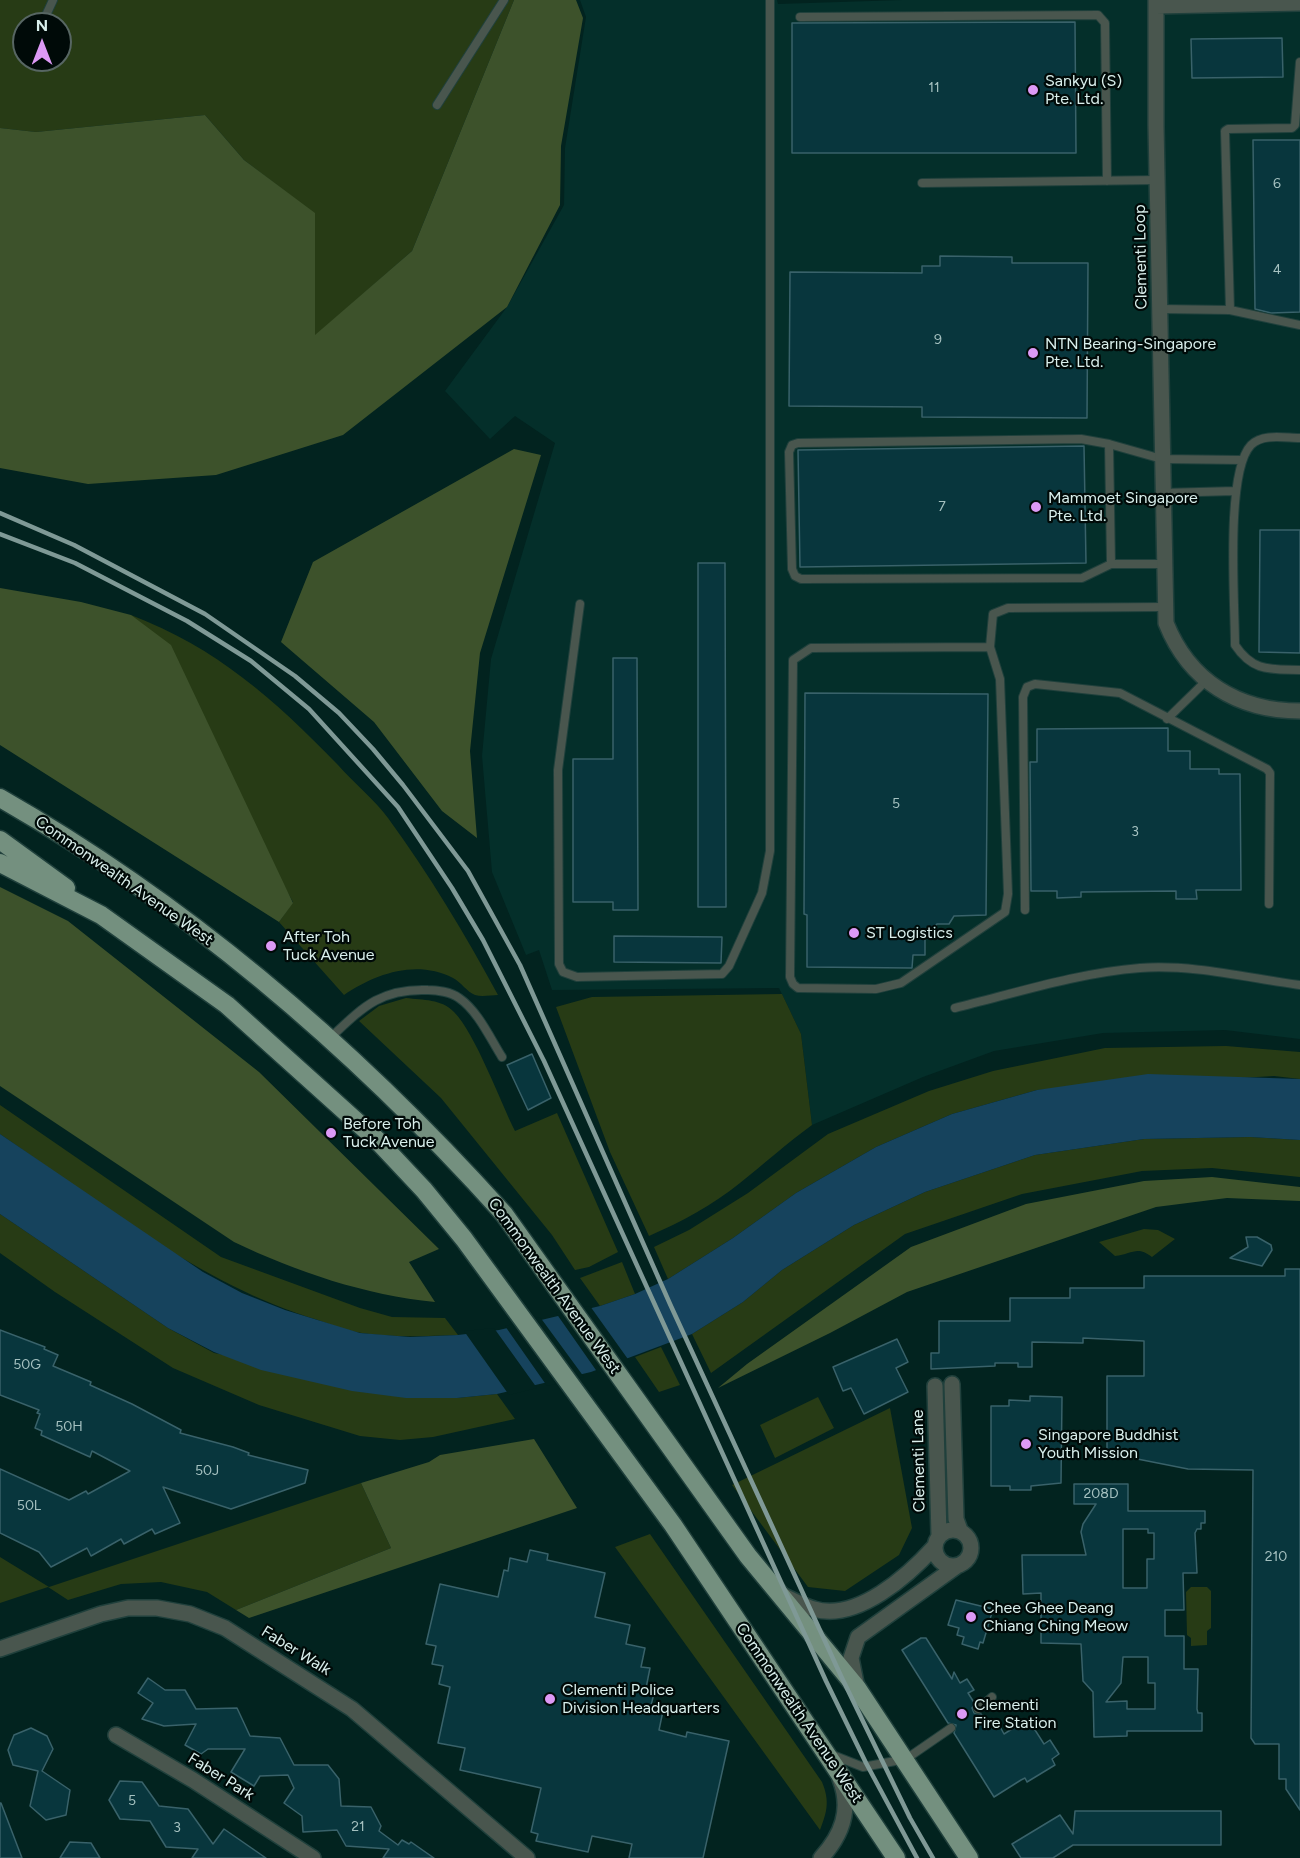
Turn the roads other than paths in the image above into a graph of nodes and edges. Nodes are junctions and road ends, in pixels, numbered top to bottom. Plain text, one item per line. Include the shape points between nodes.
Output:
1 (504, 0) edge
2 (770, 0) edge
3 (1156, 3) edge
4 (1300, 3) edge
5 (800, 17) dead end
6 (1300, 62) edge
7 (437, 105) dead end
8 (1158, 180) junction
9 (1107, 181) junction
10 (921, 183) dead end
11 (1160, 309) junction
12 (1230, 310) junction
13 (1300, 326) edge
14 (1300, 438) edge
15 (1109, 444) junction
16 (1162, 459) junction
17 (1242, 460) junction
18 (1235, 491) junction
19 (1162, 493) junction
20 (1111, 564) junction
21 (1163, 564) junction
22 (580, 604) dead end
23 (1164, 607) junction
24 (990, 646) junction
25 (1300, 670) edge
26 (1206, 681) junction
27 (1300, 711) edge
28 (1167, 719) junction
29 (0, 798) edge
30 (0, 840) edge
31 (0, 863) edge
32 (1269, 904) dead end
33 (1025, 910) dead end
34 (101, 915) junction
35 (1300, 985) edge
36 (955, 1008) dead end
37 (328, 1040) junction
38 (502, 1057) dead end
39 (952, 1384) dead end
40 (935, 1386) dead end
41 (960, 1530) junction
42 (937, 1541) junction
43 (957, 1566) junction
44 (780, 1594) junction
45 (0, 1649) edge
46 (856, 1688) junction
47 (992, 1697) dead end
48 (978, 1709) dead end
49 (951, 1728) dead end
50 (116, 1735) dead end
51 (824, 1752) junction
52 (906, 1759) junction
53 (836, 1767) junction
54 (306, 1856) edge
55 (527, 1858) edge
56 (821, 1858) edge
57 (896, 1858) edge
58 (969, 1858) edge

1 - 7 lane
2 - 22 lane via 770,851 762,893 722,974 577,977 562,972 558,770
3 - 4 street, Clementi Loop
3 - 8 street, Clementi Loop
5 - 9 lane via 1102,17
6 - 12 lane via 1292,128 1225,131
8 - 9 lane
8 - 11 street, Clementi Loop
9 - 10 lane
11 - 12 lane
11 - 16 street, Clementi Loop
12 - 13 lane
14 - 17 lane via 1266,437 1252,444
15 - 16 lane
15 - 20 lane
15 - 20 lane via 1081,439 798,442 789,452 792,569 801,579 1082,578
16 - 17 lane
16 - 19 street, Clementi Loop
17 - 18 lane
18 - 19 lane
18 - 25 lane via 1235,645 1244,658 1263,669
19 - 21 street, Clementi Loop
20 - 21 lane
21 - 23 street, Clementi Loop
23 - 24 lane via 1008,608 993,614
23 - 26 street, Clementi Loop via 1173,640 1184,659
24 - 24 lane via 1000,679 1008,894 1005,912 894,986 798,988 790,977 793,660 811,648
26 - 27 street, Clementi Loop via 1252,704 1279,711
26 - 28 lane
28 - 32 lane via 1269,771
28 - 33 lane via 1114,691 1035,684 1027,687 1023,696
29 - 37 main road, Commonwealth Avenue West via 139,887 210,939
30 - 34 main road
31 - 34 main road, Commonwealth Avenue West
34 - 51 main road, Commonwealth Avenue West via 227,1005 302,1070 377,1140 464,1239 673,1525
35 - 36 lane via 1142,968 1087,975
37 - 38 lane via 376,999 405,989 436,990 458,996
37 - 44 main road, Commonwealth Avenue West via 412,1115 504,1214
39 - 41 street via 956,1519
40 - 42 street, Clementi Lane
41 - 42 street, Clementi Lane via 948,1530
41 - 43 street via 969,1538 972,1548 967,1560
42 - 43 street via 941,1561
42 - 44 street, Clementi Lane via 897,1583 862,1603 840,1610 816,1610
43 - 46 street via 858,1637 851,1658
44 - 46 main road, Commonwealth Avenue West
45 - 55 street, Faber Walk via 128,1608 190,1614 225,1628 352,1709
46 - 52 main road, Commonwealth Avenue West
47 - 48 lane
49 - 52 lane
50 - 54 street, Faber Park via 193,1780
51 - 52 lane via 864,1767
51 - 53 main road, Commonwealth Avenue West
52 - 58 main road, Commonwealth Avenue West
53 - 56 street via 846,1803 842,1830
53 - 57 main road, Commonwealth Avenue West

